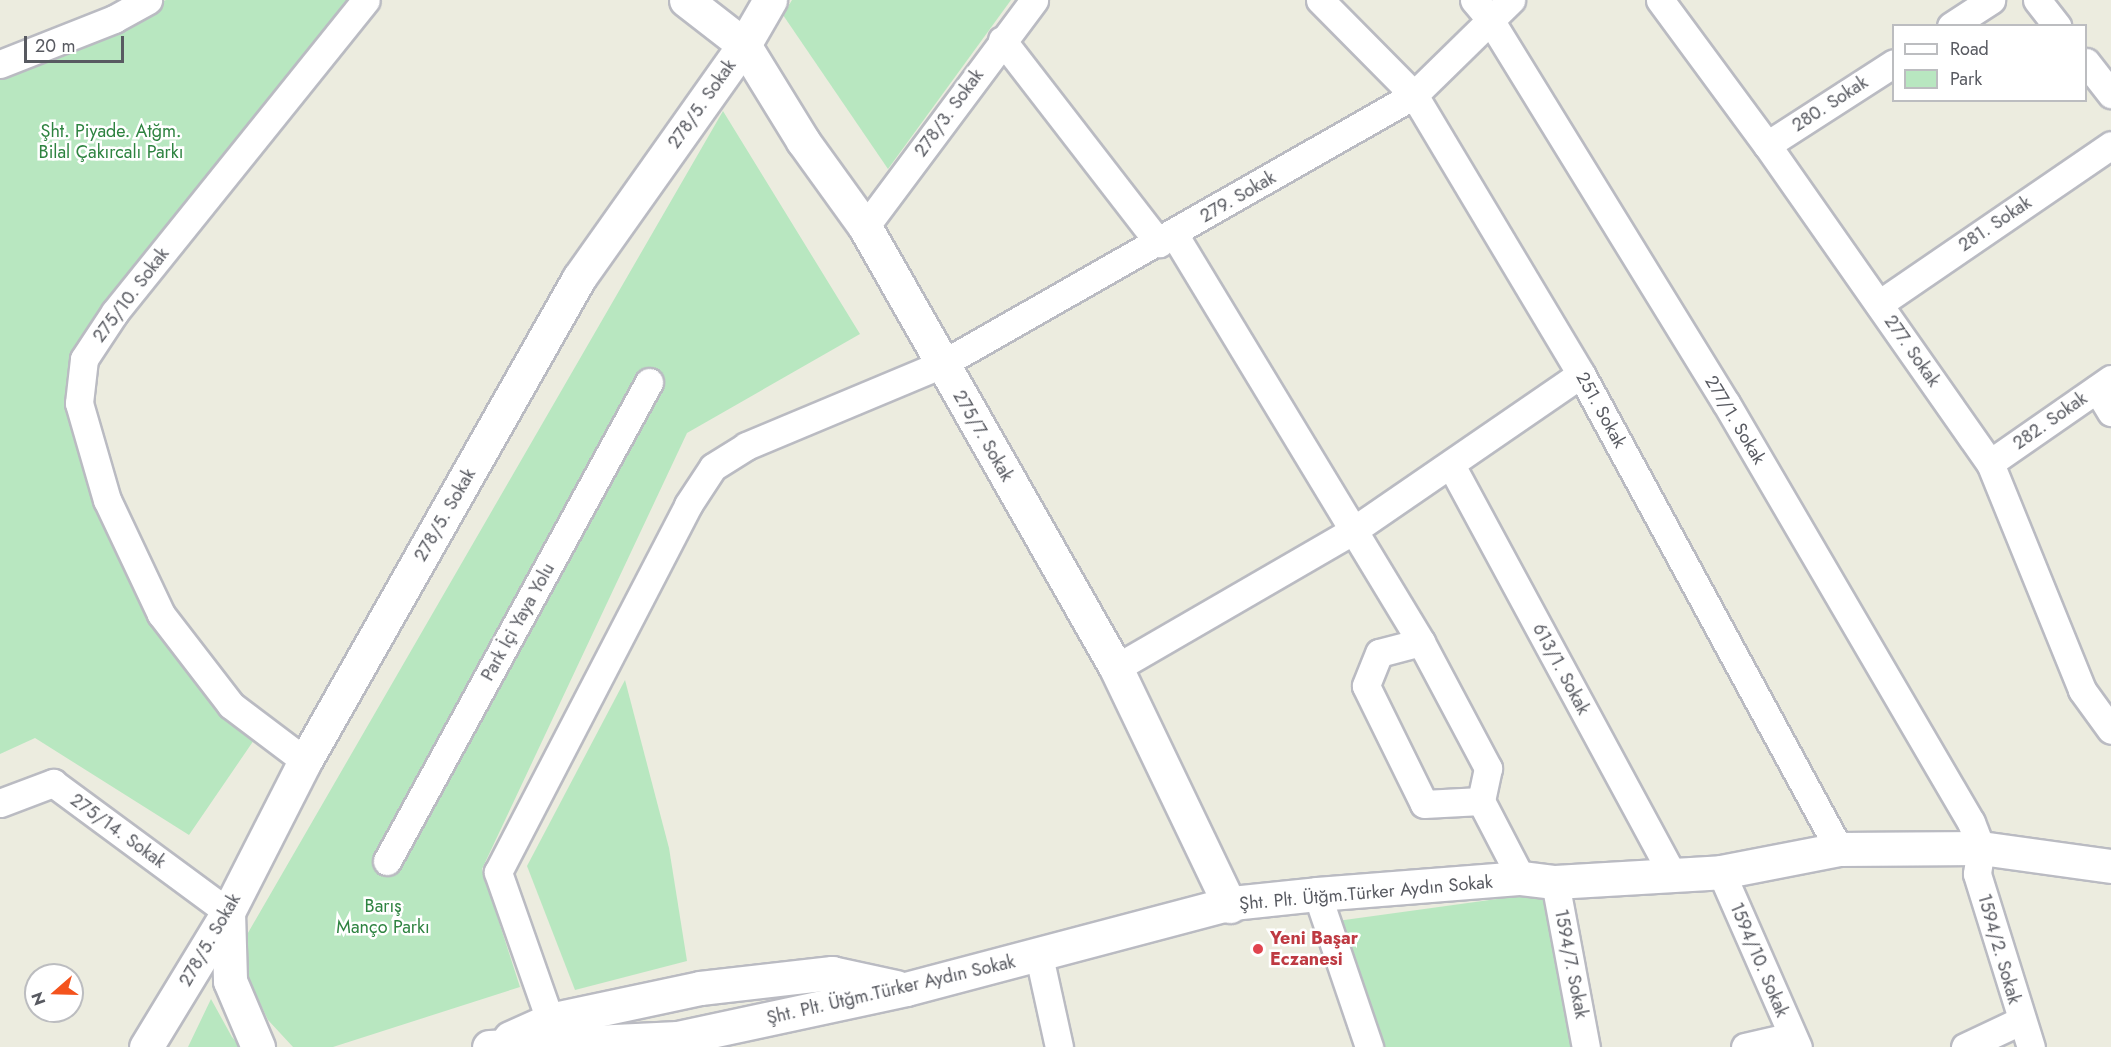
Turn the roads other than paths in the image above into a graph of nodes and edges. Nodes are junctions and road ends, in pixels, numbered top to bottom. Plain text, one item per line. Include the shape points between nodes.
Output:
1 (148, 0) edge
2 (366, 0) edge
3 (686, 0) edge
4 (770, 0) edge
5 (1034, 0) edge
6 (1320, 0) edge
7 (1511, 0) edge
8 (1660, 0) edge
9 (1991, 0) edge
10 (2037, 0) edge
11 (1481, 9) edge
12 (1954, 24) edge
13 (2055, 24) edge
14 (1002, 40) junction
15 (744, 45) junction
16 (0, 64) edge
17 (1892, 64) edge
18 (2087, 64) edge
19 (2111, 94) edge
20 (1414, 95) junction
21 (1767, 145) junction
22 (2111, 145) edge
23 (865, 227) junction
24 (1166, 239) junction
25 (1879, 304) junction
26 (942, 364) junction
27 (1581, 374) junction
28 (649, 382) dead end
29 (2104, 384) edge
30 (2111, 412) edge
31 (1990, 463) junction
32 (1451, 465) junction
33 (1354, 530) junction
34 (1421, 642) junction
35 (1116, 668) junction
36 (2111, 730) edge
37 (305, 761) junction
38 (1481, 801) junction
39 (0, 802) edge
40 (1981, 848) junction
41 (1839, 849) junction
42 (387, 861) dead end
43 (2111, 866) edge
44 (1721, 872) junction
45 (1672, 873) junction
46 (1521, 878) junction
47 (1555, 882) junction
48 (1317, 894) junction
49 (1230, 906) junction
50 (228, 912) junction
51 (1039, 956) junction
52 (906, 989) junction
53 (550, 1020) junction
54 (2020, 1021) junction
55 (1795, 1042) edge
56 (682, 1043) edge
57 (492, 1046) edge
58 (146, 1047) edge
59 (258, 1047) edge
60 (1059, 1047) edge
61 (1369, 1047) edge
62 (1586, 1047) edge
63 (1745, 1047) edge
64 (1965, 1047) edge
65 (2031, 1047) edge

1 - 16 street via 114,19
2 - 37 street, 275/10. Sokak via 115,312 84,359 79,403 107,500 161,614 231,705
3 - 15 street, 275/7. Sokak
4 - 15 street, 278/5. Sokak
5 - 14 street, 278/3. Sokak
6 - 20 street, 251. Sokak
7 - 11 street, 279. Sokak
8 - 21 street, 277. Sokak
9 - 12 street
10 - 13 street
11 - 20 street, 279. Sokak
11 - 40 street, 277/1. Sokak via 1726,403 1971,822
14 - 23 street, 278/3. Sokak
14 - 24 street
15 - 23 street, 275/7. Sokak via 803,141
15 - 37 street, 278/5. Sokak via 579,278
17 - 21 street, 280. Sokak
18 - 19 street
20 - 24 street, 279. Sokak
20 - 27 street, 251. Sokak
21 - 25 street, 277. Sokak
22 - 25 street, 281. Sokak
23 - 26 street, 275/7. Sokak
24 - 26 street, 279. Sokak
24 - 33 street
25 - 31 street, 277. Sokak
26 - 35 street, 275/7. Sokak
26 - 53 street, 279. Sokak via 746,446 712,467 688,505 498,872
27 - 32 street
27 - 41 street, 251. Sokak
28 - 42 street, Park İçi Yaya Yolu
29 - 30 street
29 - 31 street, 282. Sokak
31 - 36 street, 277. Sokak via 2082,690
32 - 33 street
32 - 45 street, 613/1. Sokak
33 - 34 street
33 - 35 street
34 - 38 street via 1488,768
34 - 38 street via 1379,653 1366,686 1424,804
35 - 49 street, 275/7. Sokak
37 - 50 street, 278/5. Sokak
38 - 46 street
39 - 50 street, 275/14. Sokak via 53,783
40 - 41 street, Şht. Plt. Ütğm.Türker Aydın Sokak
40 - 43 street, Şht. Plt. Ütğm.Türker Aydın Sokak
40 - 54 street, 1594/2. Sokak via 1977,874
41 - 44 street, Şht. Plt. Ütğm.Türker Aydın Sokak
44 - 45 street, Şht. Plt. Ütğm.Türker Aydın Sokak
44 - 55 street, 1594/10. Sokak
45 - 47 street, Şht. Plt. Ütğm.Türker Aydın Sokak
46 - 47 street, Şht. Plt. Ütğm.Türker Aydın Sokak
46 - 48 street, Şht. Plt. Ütğm.Türker Aydın Sokak
47 - 62 street, 1594/7. Sokak
48 - 49 street, Şht. Plt. Ütğm.Türker Aydın Sokak
48 - 61 street
49 - 51 street, Şht. Plt. Ütğm.Türker Aydın Sokak
50 - 58 street, 278/5. Sokak
50 - 59 street via 230,981
51 - 52 street, Şht. Plt. Ütğm.Türker Aydın Sokak
51 - 60 street
52 - 53 street via 832,973 700,988
52 - 56 street, Şht. Plt. Ütğm.Türker Aydın Sokak
53 - 57 street
54 - 64 street
54 - 65 street, 1594/2. Sokak
55 - 63 street
56 - 57 street, Şht. Plt. Ütğm.Türker Aydın Sokak

